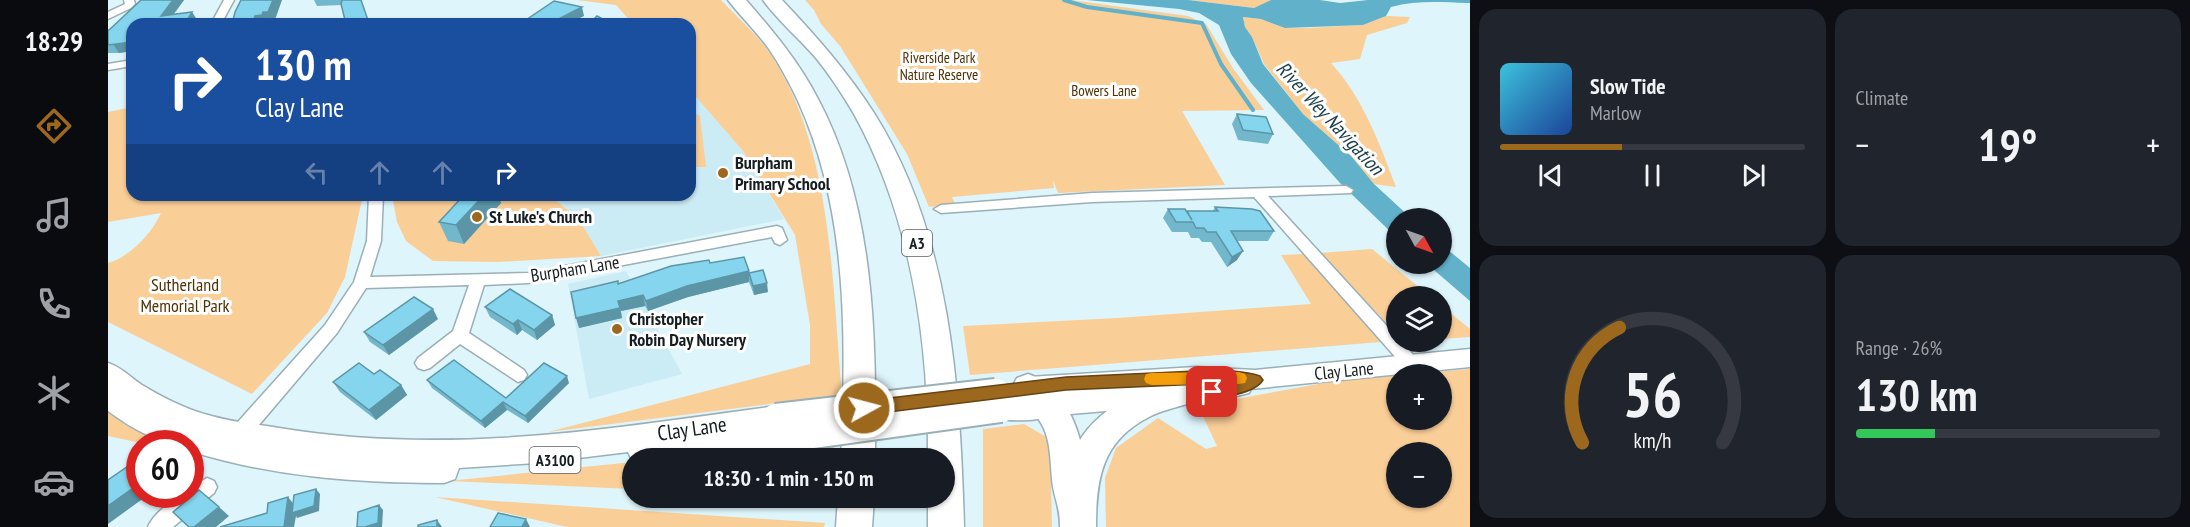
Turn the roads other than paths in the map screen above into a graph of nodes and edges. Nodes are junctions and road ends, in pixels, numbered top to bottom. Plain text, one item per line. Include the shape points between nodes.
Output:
1 (129, 0) edge
2 (229, 0) edge
3 (737, 0) edge
4 (772, 0) edge
5 (108, 16) edge
6 (219, 18) edge
7 (126, 64) edge
8 (108, 67) edge
9 (1346, 190) dead end
10 (1258, 193) junction
11 (376, 201) edge
12 (941, 209) dead end
13 (780, 240) dead end
14 (478, 281) junction
15 (361, 283) junction
16 (460, 335) junction
17 (1470, 358) edge
18 (424, 363) dead end
19 (1412, 364) joint
20 (1386, 367) edge
21 (108, 374) edge
22 (518, 375) dead end
23 (1255, 380) junction
24 (1178, 393) junction
25 (108, 396) edge
26 (1018, 399) junction
27 (233, 441) junction
28 (858, 448) edge
29 (207, 487) dead end
30 (855, 508) edge
31 (1078, 522) edge
32 (158, 527) edge
33 (854, 527) edge
34 (946, 527) edge

1 - 5 street via 128,6
2 - 6 street
3 - 28 highway via 780,50 799,81 838,178 856,277
4 - 34 highway, A3 via 848,85 884,149 903,195 932,302 941,368
7 - 8 street
9 - 10 street
10 - 12 street via 1053,199
10 - 19 street
11 - 15 street via 374,241
13 - 14 street, Burpham Lane via 777,231 528,278
14 - 15 street, Burpham Lane
14 - 16 street
15 - 27 street via 331,329
16 - 18 street
16 - 22 street
17 - 19 street, Clay Lane
20 - 23 street, Clay Lane
21 - 27 main road, Clay Lane / A3100 via 153,405
23 - 24 street, Clay Lane via 1235,389
23 - 26 street, Clay Lane via 1196,377
24 - 26 street, Clay Lane
24 - 31 highway via 1136,407 1101,435 1089,453
25 - 27 main road, Clay Lane / A3100 via 132,414 181,435
26 - 27 main road, Clay Lane / A3100, bridge via 447,469 394,470 301,461
26 - 31 highway via 1056,419 1065,446
29 - 32 street
30 - 33 highway

